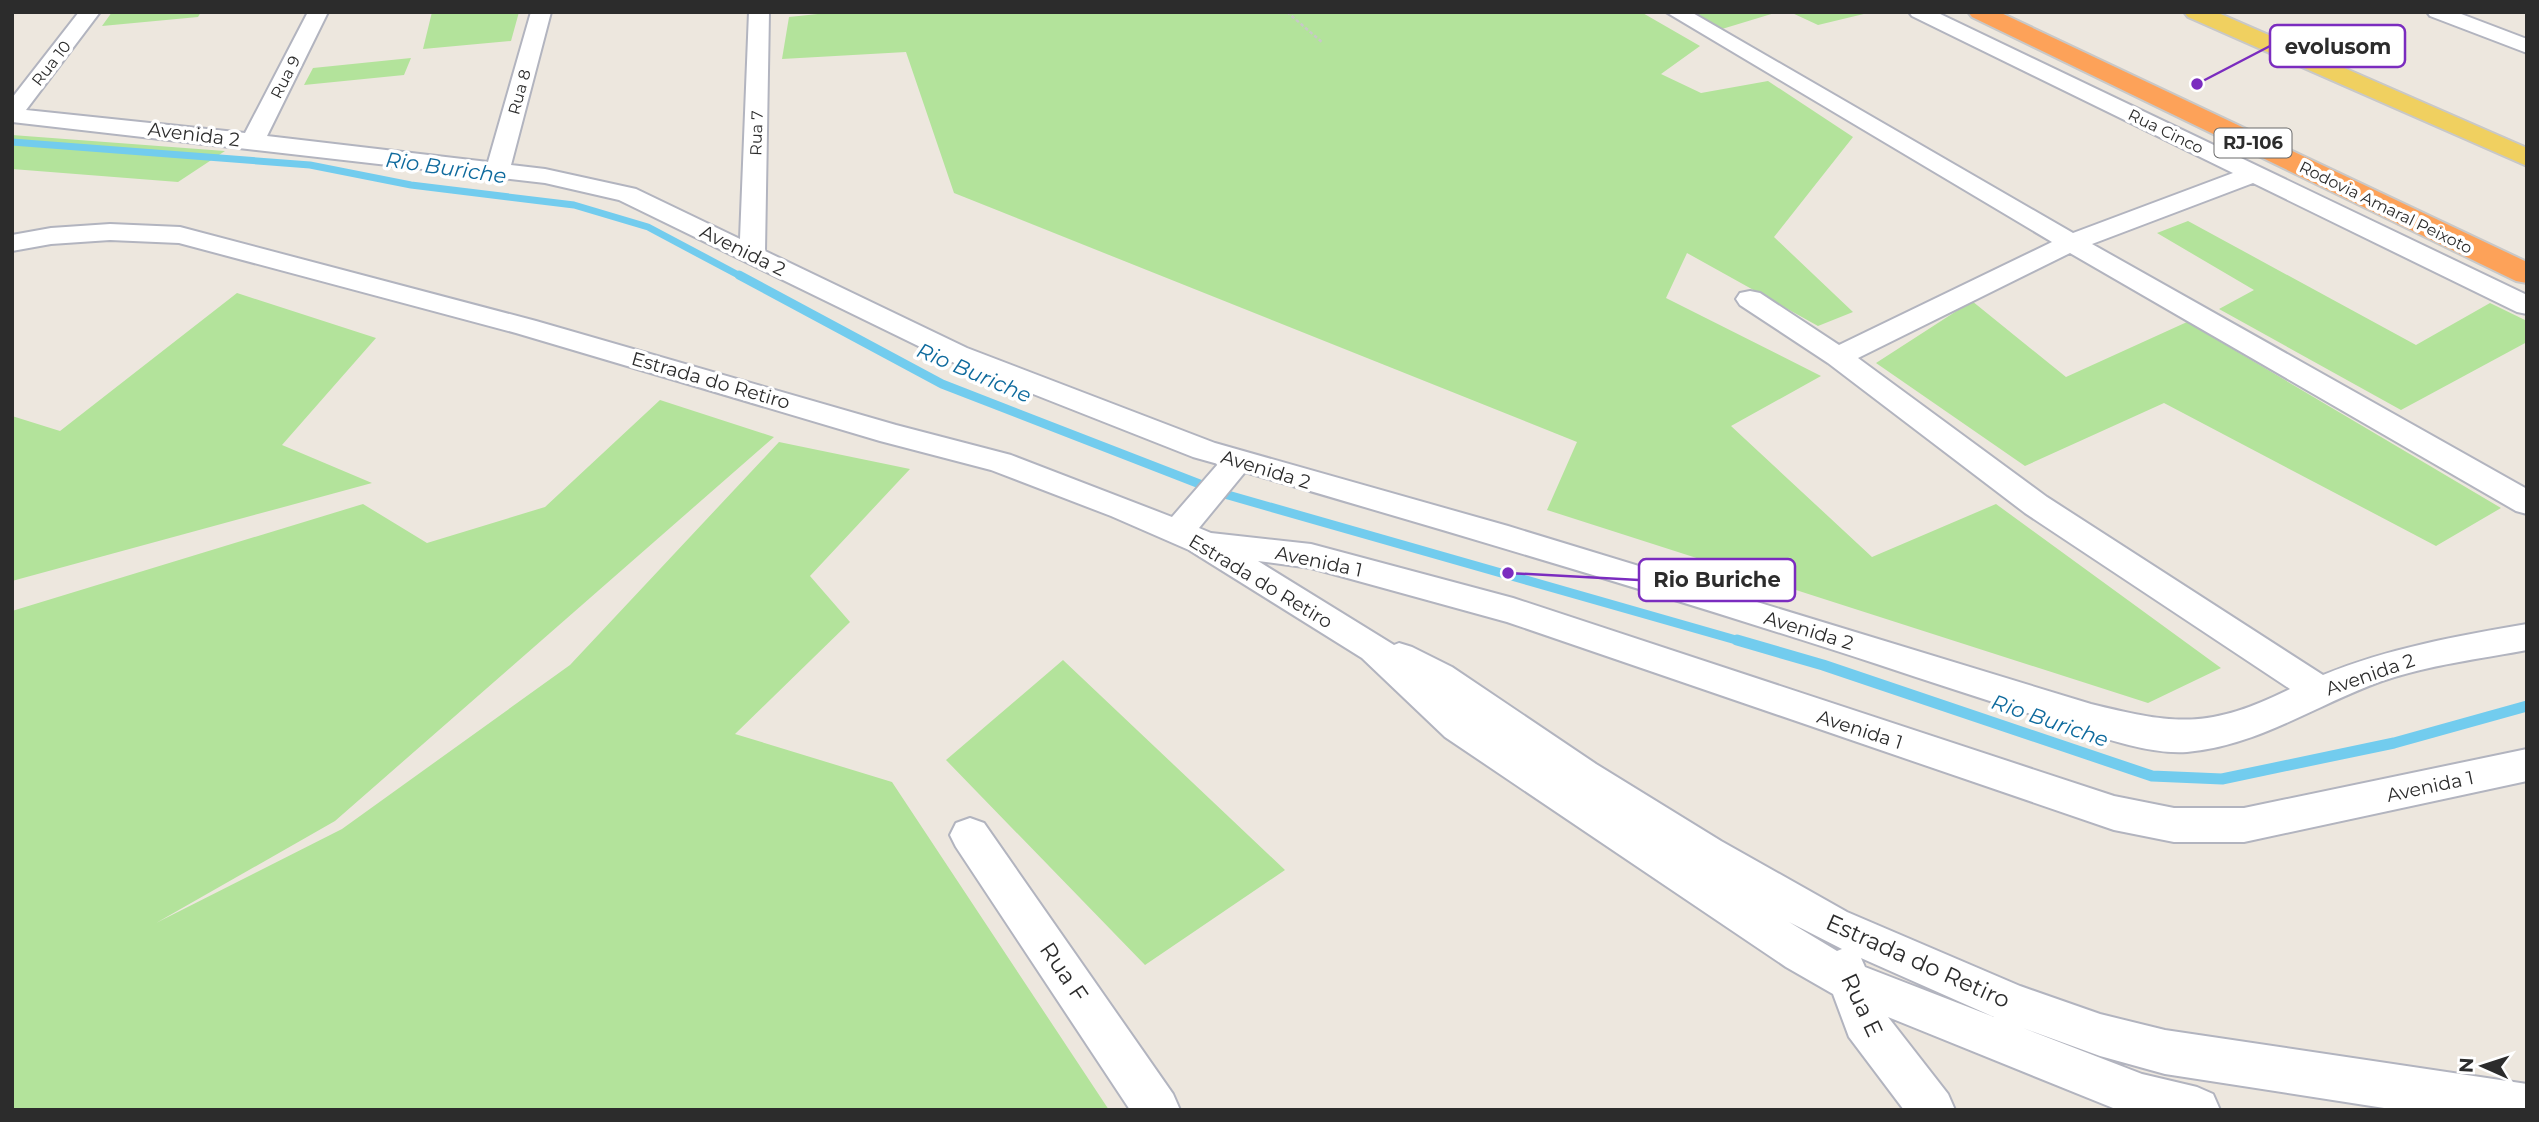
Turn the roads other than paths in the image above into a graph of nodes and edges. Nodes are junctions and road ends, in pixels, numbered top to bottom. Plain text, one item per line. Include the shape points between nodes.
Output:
1 (90, 12) edge
2 (318, 12) edge
3 (541, 12) edge
4 (759, 12) edge
5 (1676, 12) edge
6 (1919, 12) edge
7 (1980, 12) edge
8 (2011, 12) edge
9 (2196, 12) edge
10 (2437, 12) edge
11 (2527, 47) edge
12 (2138, 88) junction
13 (2110, 103) junction
14 (12, 114) edge
15 (253, 141) junction
16 (2527, 158) edge
17 (497, 172) junction
18 (2253, 174) junction
19 (12, 243) edge
20 (2071, 243) junction
21 (2527, 253) edge
22 (752, 254) junction
23 (2527, 274) edge
24 (1750, 299) dead end
25 (2527, 306) edge
26 (1838, 357) junction
27 (1231, 469) junction
28 (1203, 502) joint
29 (2527, 503) edge
30 (1189, 537) junction
31 (2527, 638) edge
32 (1374, 648) junction
33 (2320, 691) junction
34 (2527, 765) edge
35 (970, 835) dead end
36 (1832, 925) junction
37 (1847, 980) junction
38 (2165, 1052) junction
39 (2132, 1103) edge
40 (2517, 1108) edge
41 (1157, 1110) edge
42 (1932, 1110) edge
43 (2197, 1110) edge

1 - 14 street, Rua 10
2 - 15 street, Rua 9
3 - 17 street, Rua 8
4 - 22 street, Rua 7
5 - 20 street
6 - 13 street, Rua Cinco
7 - 12 highway, Rodovia Amaral Peixoto / RJ-106
8 - 21 highway, Rodovia Amaral Peixoto / RJ-106
9 - 16 main road
10 - 11 street
12 - 13 street
12 - 23 highway, Rodovia Amaral Peixoto / RJ-106
13 - 18 street, Rua Cinco
14 - 15 street, Avenida 2
15 - 17 street, Avenida 2
17 - 22 street, Avenida 2 via 586,183 627,194
18 - 20 street
18 - 25 street, Rua Cinco
19 - 30 street, Estrada do Retiro via 110,232 180,235 526,327 1000,462
20 - 26 street
20 - 29 street
22 - 27 street, Avenida 2 via 957,354
24 - 26 street
26 - 33 street via 2036,505
27 - 28 street
27 - 33 street, Avenida 2 via 1496,534 2148,733 2184,737 2224,731 2274,714
28 - 30 street
30 - 32 street, Estrada do Retiro
30 - 34 street, Avenida 1 via 1311,556 1513,611 2101,809 2175,825 2244,825
31 - 33 street, Avenida 2 via 2377,668
32 - 36 street, Estrada do Retiro via 1439,677 1582,775
32 - 37 street, Estrada do Retiro via 1468,733
35 - 41 street, Rua F
36 - 37 street, Rua E
36 - 38 street, Estrada do Retiro via 2013,1004
37 - 39 street, Estrada do Retiro
37 - 42 street, Rua E via 1865,1022
38 - 39 street
38 - 40 street, Estrada do Retiro
39 - 43 street, Estrada do Retiro

